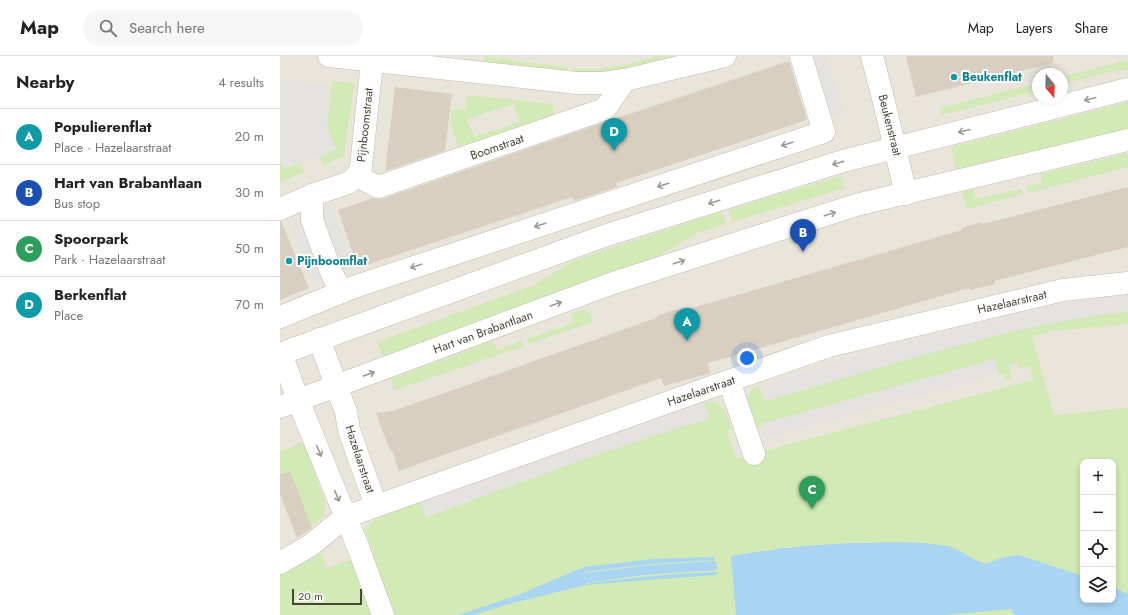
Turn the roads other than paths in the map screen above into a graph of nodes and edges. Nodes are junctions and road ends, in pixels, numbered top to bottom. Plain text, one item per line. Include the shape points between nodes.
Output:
1 (330, 56) edge
2 (725, 56) edge
3 (801, 56) edge
4 (872, 56) edge
5 (372, 61) junction
6 (625, 80) junction
7 (1128, 89) edge
8 (1128, 140) edge
9 (896, 148) junction
10 (357, 176) junction
11 (906, 194) junction
12 (312, 195) junction
13 (280, 209) edge
14 (1128, 283) edge
15 (342, 292) junction
16 (280, 317) edge
17 (319, 340) junction
18 (281, 354) edge
19 (729, 381) junction
20 (336, 386) junction
21 (289, 404) edge
22 (754, 454) dead end
23 (376, 506) junction
24 (345, 517) junction
25 (280, 563) edge
26 (383, 615) edge

1 - 5 street
2 - 6 street
3 -> 15 street via 824,132
4 - 9 street, Beukenstraat
5 - 6 street via 577,83
5 - 10 street, Pijnboomstraat via 361,167
6 - 10 street, Boomstraat via 605,110 378,187
7 -> 9 street
8 - 11 street, Hart van Brabantlaan
9 - 11 street, Beukenstraat
9 -> 17 street via 604,236
10 - 12 street, Pijnboomstraat via 348,183
20 -> 11 street, Hart van Brabantlaan via 613,283 856,205
12 - 13 street, Pijnboomstraat
12 - 15 street via 312,220 332,274
14 - 19 street, Hazelaarstraat via 1062,290 829,346
15 - 16 street
17 - 18 street
17 - 20 street, Hazelaarstraat
18 - 21 street
19 - 22 street
19 - 23 street, Hazelaarstraat
20 - 21 street, Hart van Brabantlaan
20 - 23 street, Hazelaarstraat
21 -> 24 street via 309,427
23 - 24 street, Hazelaarstraat
24 - 25 street, Hazelaarstraat via 311,545
24 - 26 street

